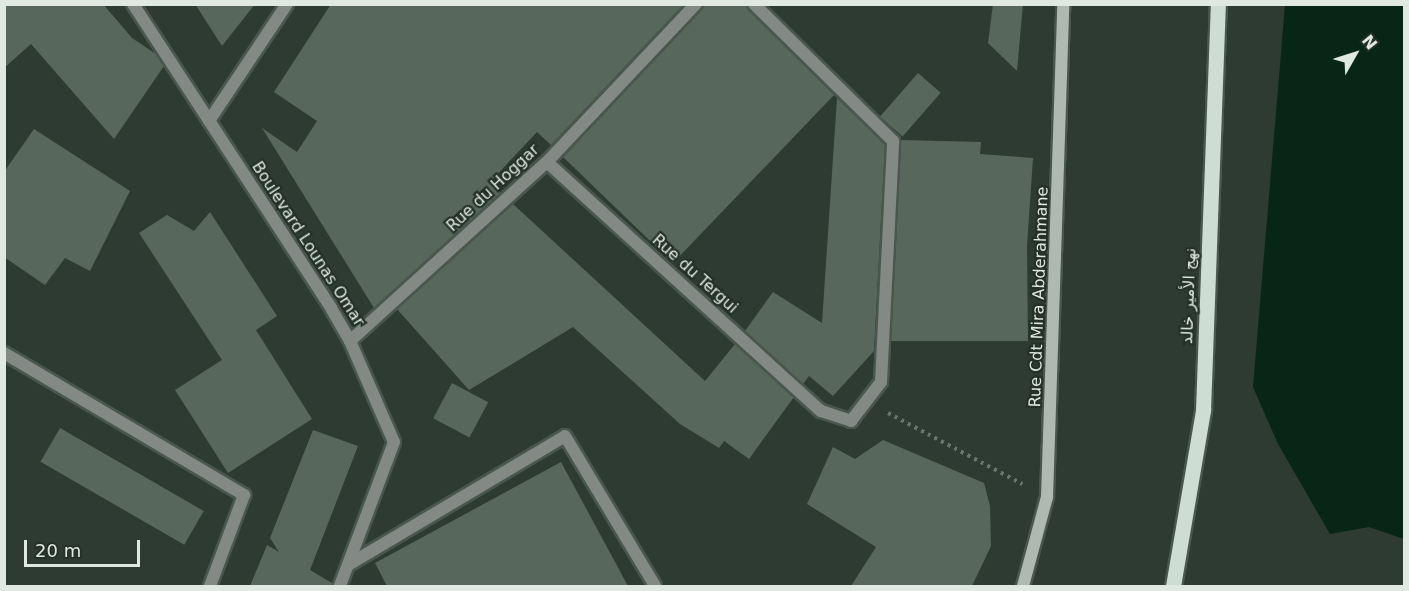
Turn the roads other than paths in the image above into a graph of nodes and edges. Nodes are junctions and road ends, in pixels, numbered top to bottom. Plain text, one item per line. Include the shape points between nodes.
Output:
1 (133, 4) edge
2 (287, 4) edge
3 (696, 4) edge
4 (754, 4) edge
5 (1063, 4) edge
6 (1218, 4) edge
7 (209, 121) junction
8 (547, 162) junction
9 (350, 341) junction
10 (4, 353) edge
11 (348, 566) junction
12 (210, 586) edge
13 (340, 586) edge
14 (655, 586) edge
15 (1023, 586) edge
16 (1173, 586) edge

1 - 7 street, Boulevard Lounas Omar
2 - 7 street
3 - 8 street, Rue du Hoggar
4 - 8 street, Rue du Tergui via 893,141 881,382 851,421 821,411
5 - 15 main road, Rue Cdt Mira Abderahmane via 1047,497
6 - 16 main road, نهج الأمير خالد via 1203,410
7 - 9 street, Boulevard Lounas Omar
8 - 9 street, Rue du Hoggar
9 - 11 street, Boulevard Lounas Omar via 394,442
10 - 12 street via 244,495
11 - 13 street, Boulevard Lounas Omar
11 - 14 street via 565,436

